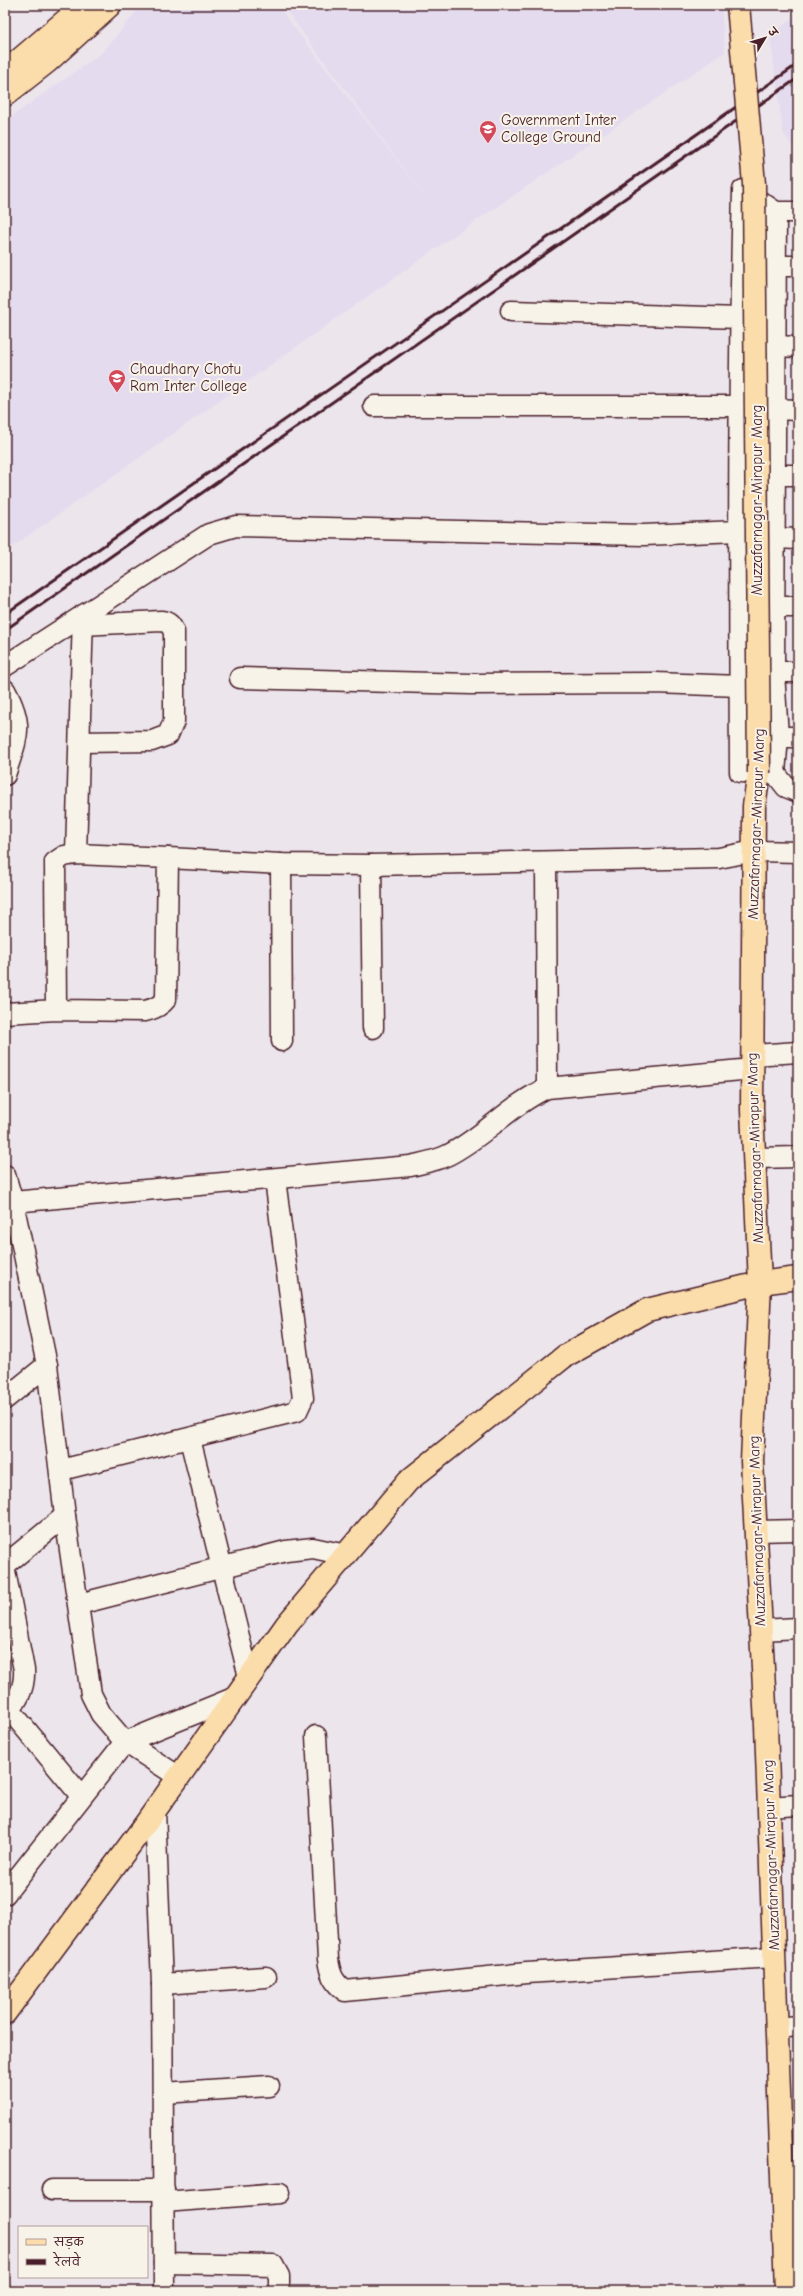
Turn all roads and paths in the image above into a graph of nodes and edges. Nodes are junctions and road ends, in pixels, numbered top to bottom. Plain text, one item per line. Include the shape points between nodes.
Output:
1 (84, 5) edge
2 (110, 5) edge
3 (738, 5) edge
4 (5, 72) edge
5 (5, 95) edge
6 (776, 212) junction
7 (798, 212) edge
8 (776, 266) junction
9 (798, 266) edge
10 (511, 312) dead end
11 (740, 318) junction
12 (776, 346) junction
13 (798, 347) edge
14 (374, 406) dead end
15 (739, 406) junction
16 (775, 409) junction
17 (798, 410) edge
18 (775, 475) junction
19 (798, 475) edge
20 (738, 531) junction
21 (774, 538) junction
22 (798, 539) edge
23 (774, 607) junction
24 (798, 607) edge
25 (83, 620) junction
26 (5, 666) edge
27 (774, 672) junction
28 (798, 672) edge
29 (240, 678) dead end
30 (740, 686) junction
31 (5, 690) edge
32 (778, 737) junction
33 (798, 737) edge
34 (80, 742) junction
35 (767, 773) junction
36 (5, 775) edge
37 (798, 792) edge
38 (754, 851) junction
39 (798, 852) edge
40 (76, 854) junction
41 (168, 858) junction
42 (546, 863) junction
43 (281, 864) junction
44 (371, 865) junction
45 (56, 1010) junction
46 (5, 1013) edge
47 (374, 1028) dead end
48 (282, 1041) dead end
49 (798, 1052) edge
50 (752, 1062) junction
51 (547, 1088) junction
52 (798, 1157) edge
53 (754, 1158) junction
54 (5, 1176) edge
55 (275, 1179) junction
56 (9, 1206) edge
57 (798, 1278) edge
58 (760, 1283) junction
59 (48, 1365) junction
60 (5, 1399) edge
61 (190, 1439) junction
62 (61, 1470) junction
63 (65, 1516) junction
64 (798, 1530) edge
65 (756, 1531) junction
66 (346, 1555) junction
67 (5, 1565) edge
68 (222, 1567) junction
69 (5, 1571) edge
70 (79, 1604) junction
71 (798, 1628) edge
72 (761, 1630) junction
73 (249, 1677) junction
74 (236, 1697) junction
75 (7, 1709) edge
76 (316, 1736) dead end
77 (125, 1742) junction
78 (179, 1777) junction
79 (82, 1796) junction
80 (798, 1805) edge
81 (769, 1807) junction
82 (155, 1811) junction
83 (5, 1894) edge
84 (774, 1957) junction
85 (266, 1977) dead end
86 (162, 1984) junction
87 (5, 2013) edge
88 (798, 2026) edge
89 (777, 2028) junction
90 (269, 2086) dead end
91 (163, 2093) junction
92 (790, 2170) edge
93 (52, 2190) dead end
94 (280, 2193) dead end
95 (164, 2196) junction
96 (164, 2263) junction
97 (164, 2291) edge
98 (279, 2291) edge
99 (786, 2291) edge

1 - 4 main road
2 - 5 main road via 47,62
3 - 35 main road, Muzzafarnagar-Mirapur Marg, bridge via 754,184
6 - 7 street
6 - 8 street
6 - 11 street via 743,190
8 - 9 street
8 - 12 street
10 - 11 street
11 - 15 street
12 - 13 street
12 - 16 street
14 - 15 street
15 - 20 street
16 - 17 street
16 - 18 street
18 - 19 street
18 - 21 street
20 - 25 street via 644,535 236,526 209,534
20 - 30 street
21 - 22 street
21 - 23 street
23 - 24 street
23 - 27 street
25 - 26 street
25 - 34 street
25 - 34 street via 161,621 172,626 174,721 168,735 152,740
27 - 28 street
27 - 32 street
29 - 30 street via 471,684 655,683
30 - 35 street via 740,772
31 - 36 street via 14,706 19,728
32 - 33 street
32 - 35 street
34 - 40 street
35 - 37 street via 786,787
35 - 38 main road, Muzzafarnagar-Mirapur Marg via 754,806
38 - 39 street
38 - 42 street via 719,858
38 - 50 main road, Muzzafarnagar-Mirapur Marg
40 - 41 street
40 - 45 street via 58,858 54,866
41 - 43 street
41 - 45 street via 166,998 163,1003 145,1011
42 - 44 street
42 - 51 street
43 - 44 street
43 - 48 street
44 - 47 street
45 - 46 street
49 - 50 street
50 - 51 street
50 - 53 main road, Muzzafarnagar-Mirapur Marg
51 - 55 street via 524,1100 466,1145 434,1160 410,1166
52 - 53 street
53 - 58 main road, Muzzafarnagar-Mirapur Marg
54 - 56 street
55 - 56 street
55 - 61 street via 303,1398 300,1406 292,1413
56 - 59 street
57 - 58 main road
58 - 65 main road, Muzzafarnagar-Mirapur Marg via 752,1460
58 - 66 main road via 647,1310 565,1356 408,1481
59 - 60 street
59 - 62 street
61 - 62 street
61 - 68 street
62 - 63 street
63 - 67 street
63 - 70 street
64 - 65 street
65 - 72 main road, Muzzafarnagar-Mirapur Marg
66 - 68 street via 301,1548
66 - 73 main road via 287,1624
68 - 70 street
68 - 73 street
69 - 75 street via 24,1678 22,1691
70 - 77 street via 90,1694 101,1714
71 - 72 street
72 - 81 main road, Muzzafarnagar-Mirapur Marg
73 - 74 main road
74 - 77 street
74 - 78 main road
75 - 79 street
76 - 84 street via 328,1960 330,1974 336,1984 345,1991 527,1973
77 - 78 street
77 - 79 street
78 - 82 main road
79 - 83 street
80 - 81 street
81 - 84 main road, Muzzafarnagar-Mirapur Marg
82 - 86 street
82 - 87 main road
84 - 89 main road, Muzzafarnagar-Mirapur Marg
85 - 86 street
86 - 91 street
88 - 89 street
89 - 92 main road, Muzzafarnagar-Mirapur Marg
90 - 91 street
91 - 95 street
92 - 99 main road, Muzzafarnagar-Mirapur Marg
93 - 95 street
94 - 95 street
95 - 96 street
96 - 97 street
96 - 98 street via 272,2265 279,2276

